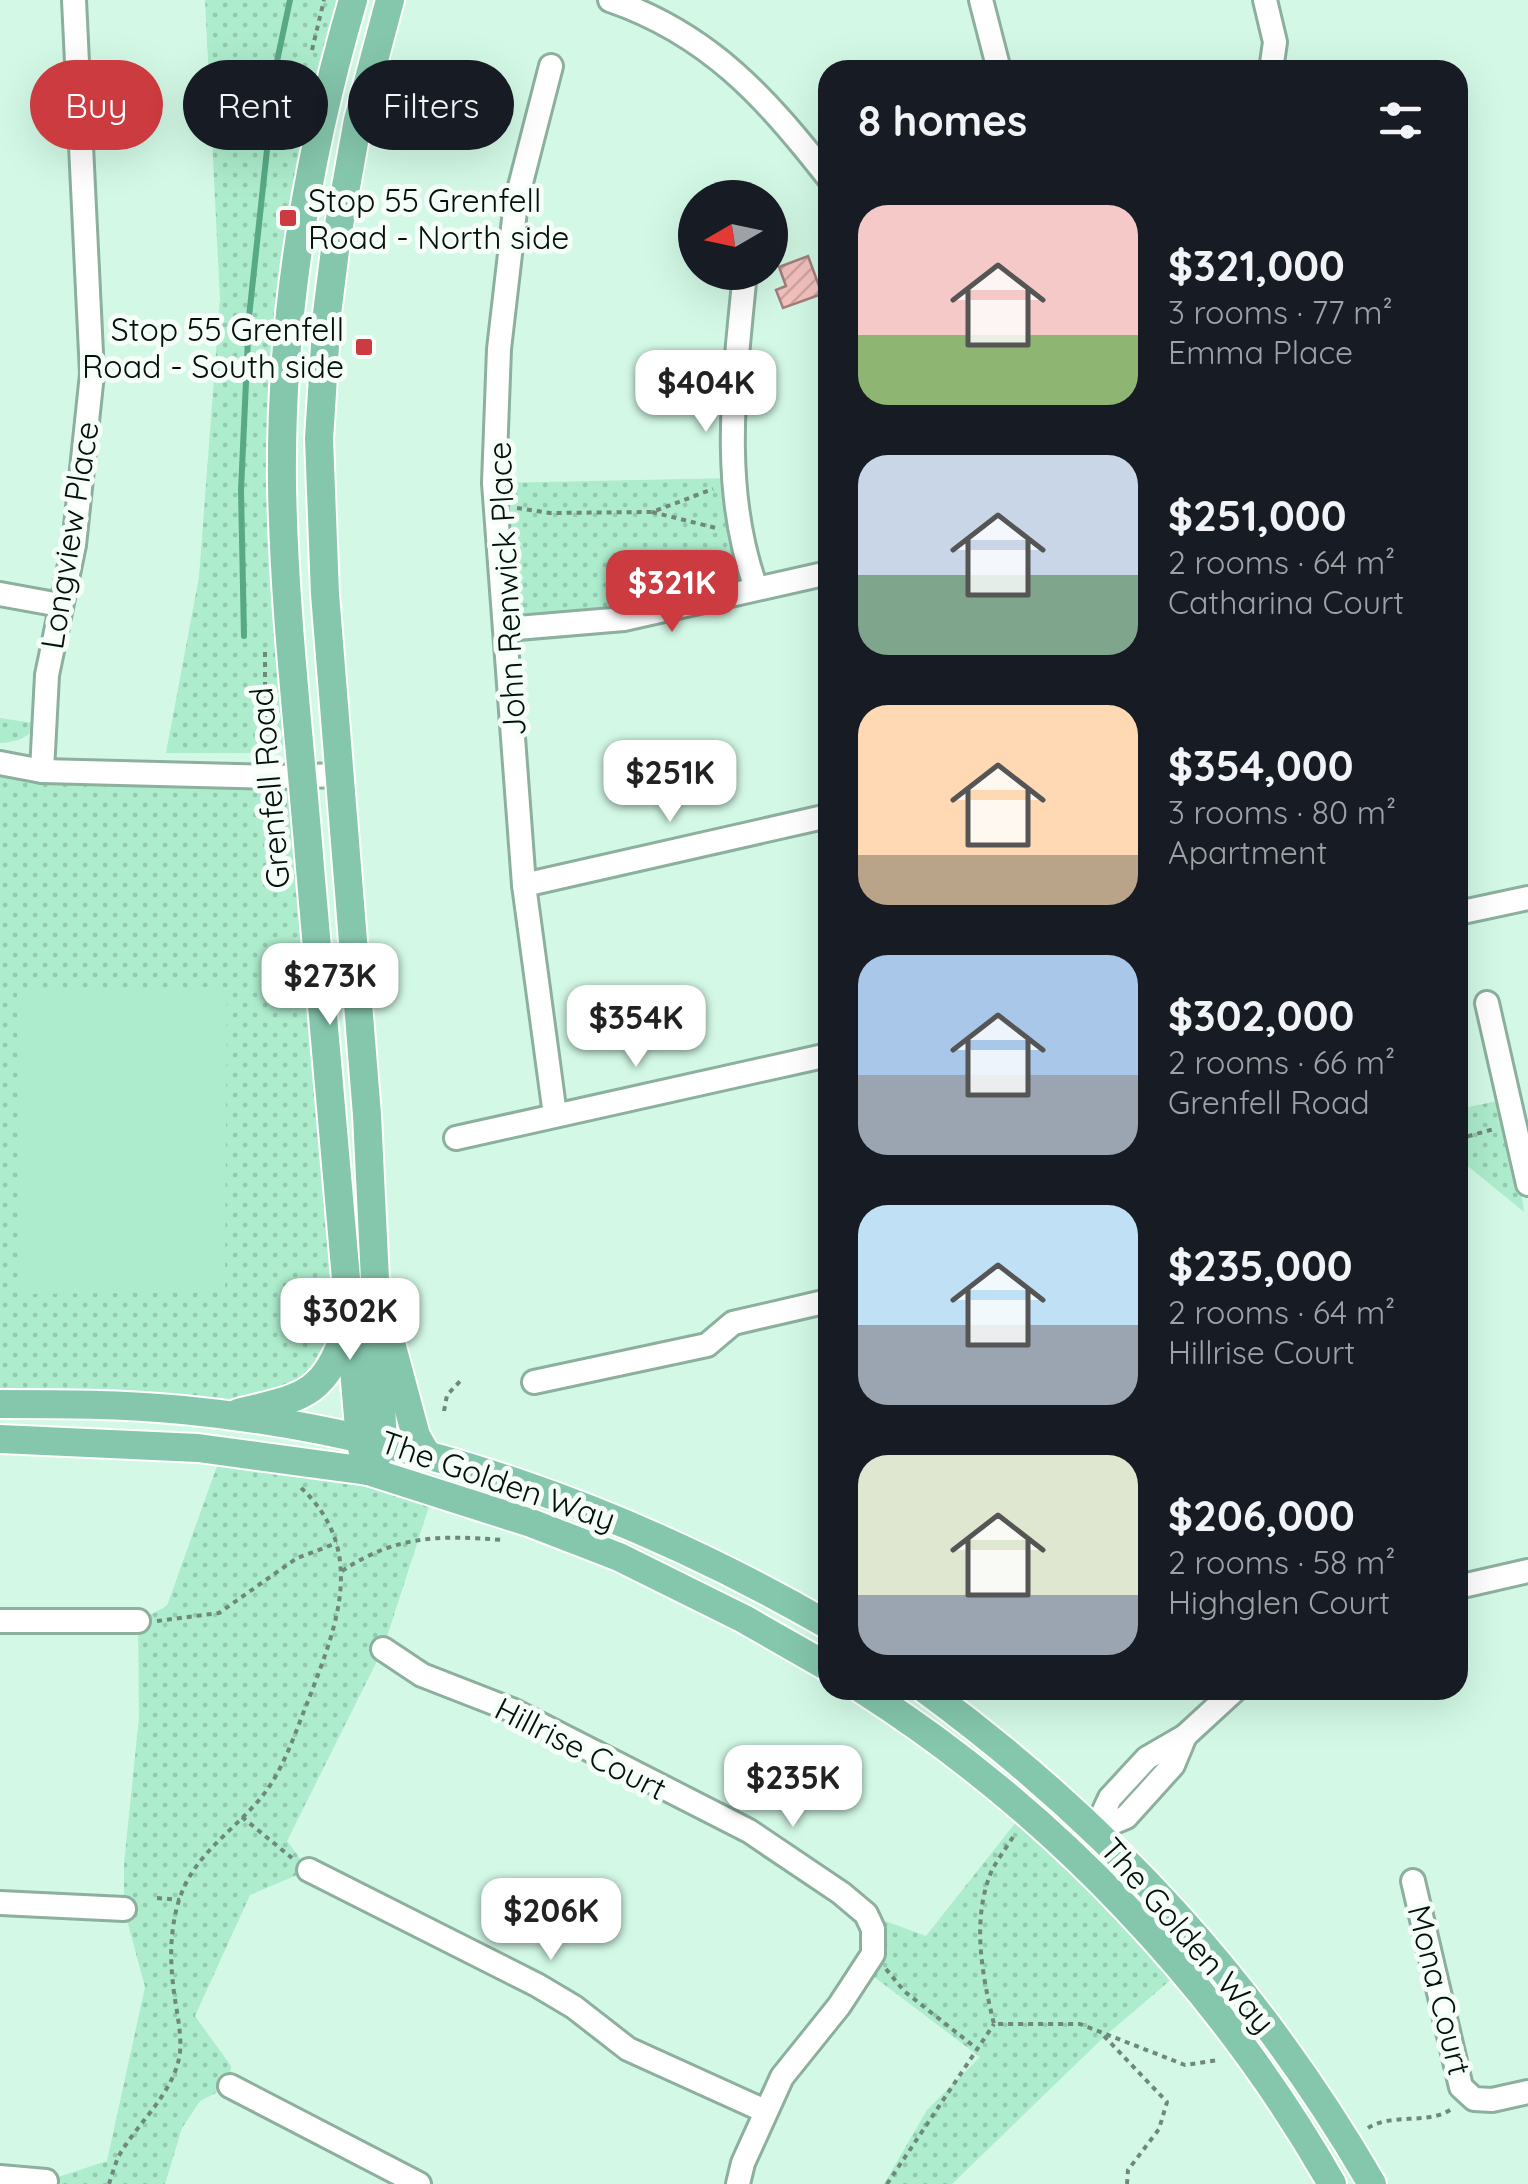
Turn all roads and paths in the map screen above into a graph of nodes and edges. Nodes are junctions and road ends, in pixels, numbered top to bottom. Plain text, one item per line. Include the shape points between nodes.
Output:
1 (74, 0) edge
2 (354, 0) edge
3 (390, 0) edge
4 (610, 0) edge
5 (981, 0) edge
6 (1265, 0) edge
7 (996, 60) edge
8 (1272, 60) edge
9 (551, 66) dead end
10 (818, 164) edge
11 (743, 290) edge
12 (713, 489) dead end
13 (504, 504) dead end
14 (652, 512) junction
15 (740, 534) junction
16 (818, 575) edge
17 (756, 588) junction
18 (0, 594) edge
19 (60, 605) junction
20 (506, 629) junction
21 (0, 763) edge
22 (42, 771) junction
23 (339, 775) junction
24 (302, 776) junction
25 (818, 818) edge
26 (524, 885) junction
27 (1528, 898) edge
28 (1468, 911) edge
29 (1487, 1003) dead end
30 (818, 1056) edge
31 (555, 1116) junction
32 (1499, 1128) dead end
33 (1468, 1136) edge
34 (456, 1138) dead end
35 (1528, 1184) edge
36 (374, 1277) junction
37 (818, 1304) edge
38 (350, 1319) junction
39 (462, 1378) dead end
40 (534, 1382) dead end
41 (0, 1404) edge
42 (444, 1410) dead end
43 (227, 1416) junction
44 (0, 1438) edge
45 (371, 1442) junction
46 (427, 1456) junction
47 (272, 1459) junction
48 (368, 1470) junction
49 (508, 1541) dead end
50 (337, 1542) junction
51 (342, 1571) junction
52 (1528, 1571) edge
53 (1468, 1585) edge
54 (818, 1619) edge
55 (0, 1621) edge
56 (138, 1621) joint
57 (383, 1649) dead end
58 (818, 1661) edge
59 (878, 1700) edge
60 (939, 1700) edge
61 (1224, 1700) edge
62 (242, 1817) junction
63 (1095, 1830) junction
64 (1013, 1837) dead end
65 (1072, 1855) junction
66 (309, 1870) joint
67 (1413, 1881) dead end
68 (157, 1898) dead end
69 (180, 1900) junction
70 (0, 1903) edge
71 (124, 1908) dead end
72 (873, 1954) junction
73 (994, 2024) junction
74 (1100, 2032) junction
75 (978, 2049) junction
76 (1219, 2060) dead end
77 (230, 2086) dead end
78 (1528, 2092) edge
79 (1470, 2095) junction
80 (765, 2110) junction
81 (1368, 2128) dead end
82 (0, 2177) edge
83 (46, 2181) dead end
84 (109, 2184) edge
85 (420, 2184) edge
86 (738, 2184) edge
87 (887, 2184) edge
88 (1127, 2184) edge
89 (1332, 2184) edge
90 (1372, 2184) edge

1 - 19 street, Longview Place via 92,374 74,545
2 - 24 main road, Grenfell Road via 316,138 285,372 282,484
3 - 23 main road via 345,184 322,374 321,524
4 - 10 street via 699,42 774,109
5 - 7 street
6 - 8 street
9 - 20 street, John Renwick Place via 516,202 499,349 494,482
11 - 15 street via 732,408
12 - 14 path
13 - 14 path via 550,513
14 - 15 path
15 - 17 street
16 - 17 street
17 - 20 street via 624,619
18 - 19 street
19 - 22 street, Longview Place via 46,675
20 - 26 street, John Renwick Place
21 - 22 street
22 - 24 street
23 - 24 street
23 - 36 main road
24 - 38 main road, Grenfell Road
25 - 26 street
26 - 31 street, John Renwick Place
27 - 28 street
29 - 35 street
30 - 31 street
31 - 34 street
32 - 33 path
36 - 45 main road
36 - 46 main road
37 - 40 street via 733,1323 707,1346
38 - 43 main road via 318,1384
38 - 45 main road, Grenfell Road
39 - 42 path
41 - 43 main road, The Golden Way
43 - 45 main road, The Golden Way
44 - 47 main road, The Golden Way via 198,1448
45 - 46 main road, The Golden Way
45 - 48 main road
46 - 54 main road, The Golden Way via 527,1485 654,1535
47 - 48 main road, The Golden Way
47 - 50 path via 318,1503
48 - 58 main road, The Golden Way via 619,1558
49 - 51 path via 409,1539
50 - 51 path
50 - 56 path via 297,1558 219,1613
51 - 62 path via 338,1619 294,1734 272,1782
52 - 53 street
55 - 56 street
57 - 72 street, Hillrise Court via 422,1675 512,1710 748,1831 856,1903 873,1929
59 - 65 main road, The Golden Way via 944,1746
60 - 63 main road, The Golden Way
61 - 63 street via 1185,1736 1174,1765 1132,1811
62 - 66 path
62 - 69 path via 209,1851
63 - 65 street
63 - 90 main road, The Golden Way via 1226,1968 1318,2094
64 - 73 path via 992,1871 980,1914 983,1980
65 - 89 main road, The Golden Way via 1226,2026
66 - 80 street via 536,1985 628,2049
67 - 79 street, Mona Court via 1462,2087
68 - 69 path
69 - 84 path via 172,1947 180,2054 160,2100 120,2152
70 - 71 street
72 - 75 path via 904,1992
72 - 80 street
73 - 74 path via 1080,2024
73 - 75 path
74 - 76 path via 1184,2065
74 - 88 path via 1167,2102 1159,2129 1128,2170
75 - 87 path
77 - 85 street
78 - 79 street, Mona Court via 1492,2100
79 - 81 path via 1443,2115 1378,2121
80 - 86 street
82 - 83 street

